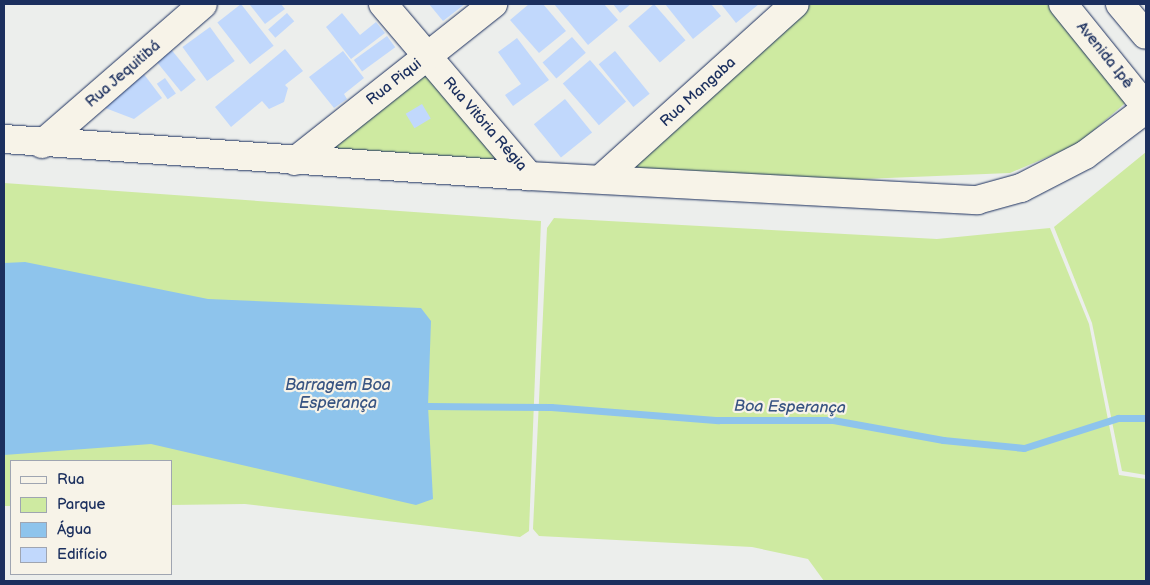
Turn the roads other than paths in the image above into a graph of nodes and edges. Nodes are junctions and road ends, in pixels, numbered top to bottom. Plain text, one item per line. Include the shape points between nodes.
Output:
1 (203, 4) edge
2 (383, 4) edge
3 (492, 4) edge
4 (795, 4) edge
5 (1063, 4) edge
6 (1120, 4) edge
7 (1146, 35) edge
8 (426, 57) junction
9 (1146, 108) edge
10 (4, 139) edge
11 (42, 144) junction
12 (295, 161) junction
13 (530, 176) junction
14 (600, 180) junction

1 - 11 main road, Rua Jequitibá
2 - 8 main road, Rua Vitória Régia
3 - 8 main road, Rua Piqui
4 - 14 main road, Rua Mangaba
5 - 9 main road, Avenida Ipê
6 - 7 main road
8 - 12 main road, Rua Piqui
8 - 13 main road, Rua Vitória Régia
9 - 14 main road via 1085,155 1021,188 976,200
10 - 11 main road
11 - 12 main road
12 - 13 main road
13 - 14 main road

